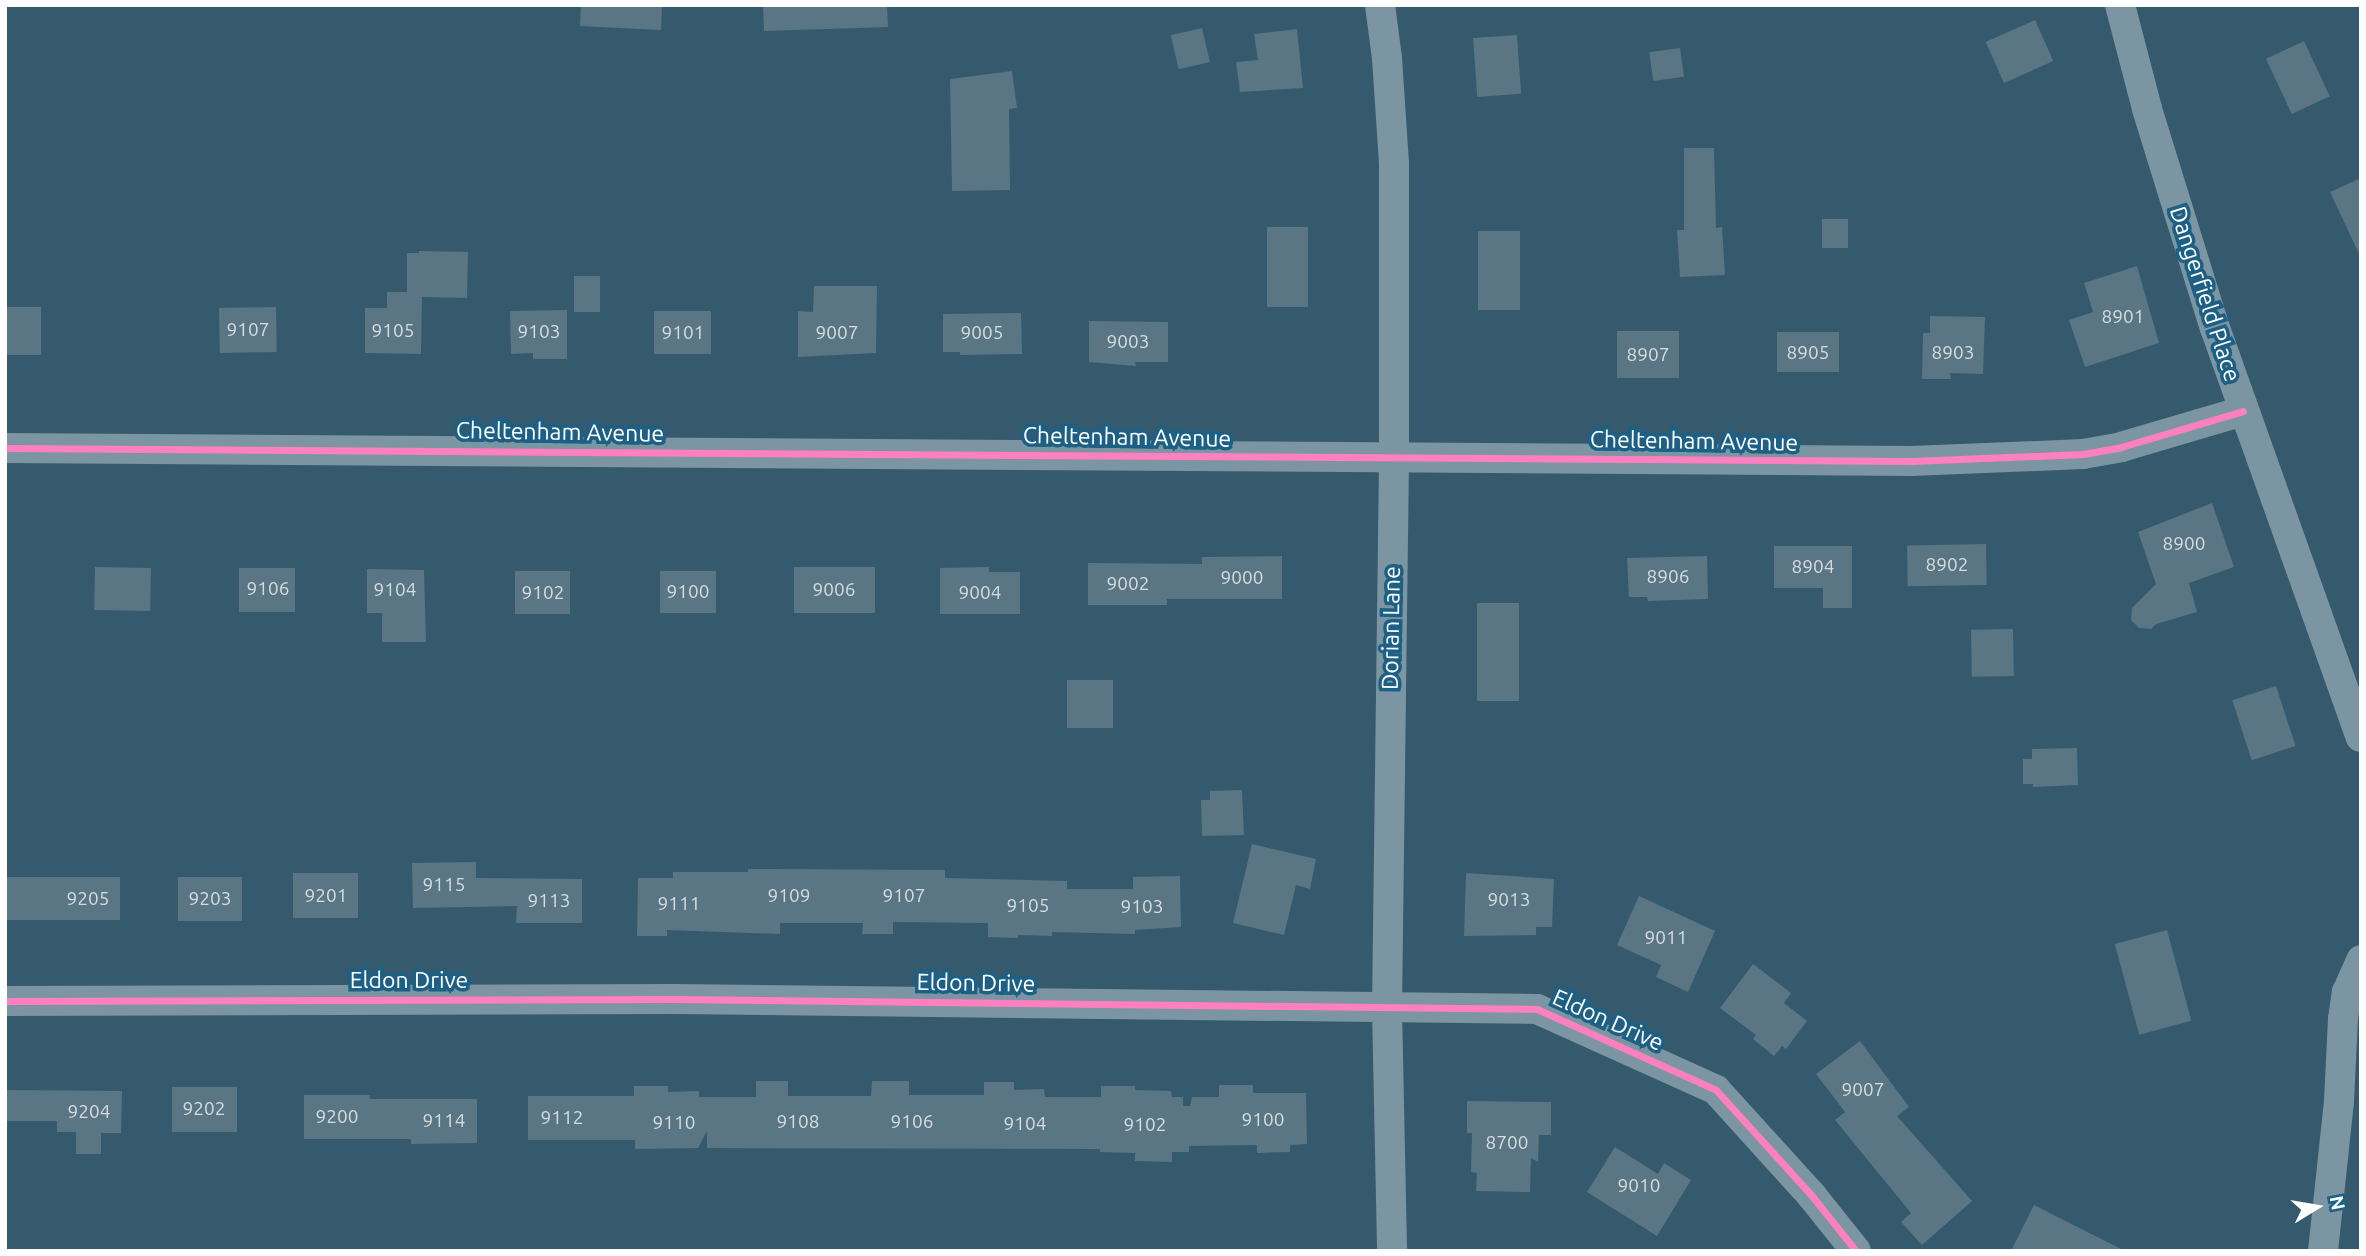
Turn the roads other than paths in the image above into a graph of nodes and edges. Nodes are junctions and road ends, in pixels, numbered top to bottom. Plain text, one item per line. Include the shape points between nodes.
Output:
1 (1380, 5) edge
2 (2120, 5) edge
3 (2243, 411) junction
4 (5, 448) edge
5 (1394, 459) junction
6 (2361, 737) edge
7 (2361, 960) edge
8 (5, 1000) edge
9 (1387, 1008) junction
10 (1392, 1251) edge
11 (1856, 1251) edge
12 (2323, 1251) edge

1 - 5 street, Dorian Lane via 1394,163
2 - 3 street, Dangerfield Place via 2147,109
3 - 5 street, Cheltenham Avenue via 2121,447 2043,456 1833,462
3 - 6 street, Dangerfield Place
4 - 5 street, Cheltenham Avenue
5 - 9 street, Dorian Lane
7 - 12 street via 2347,992 2343,1019
8 - 9 street, Eldon Drive via 674,999
9 - 10 street, Dorian Lane
9 - 11 street, Eldon Drive via 1536,1009 1716,1090

